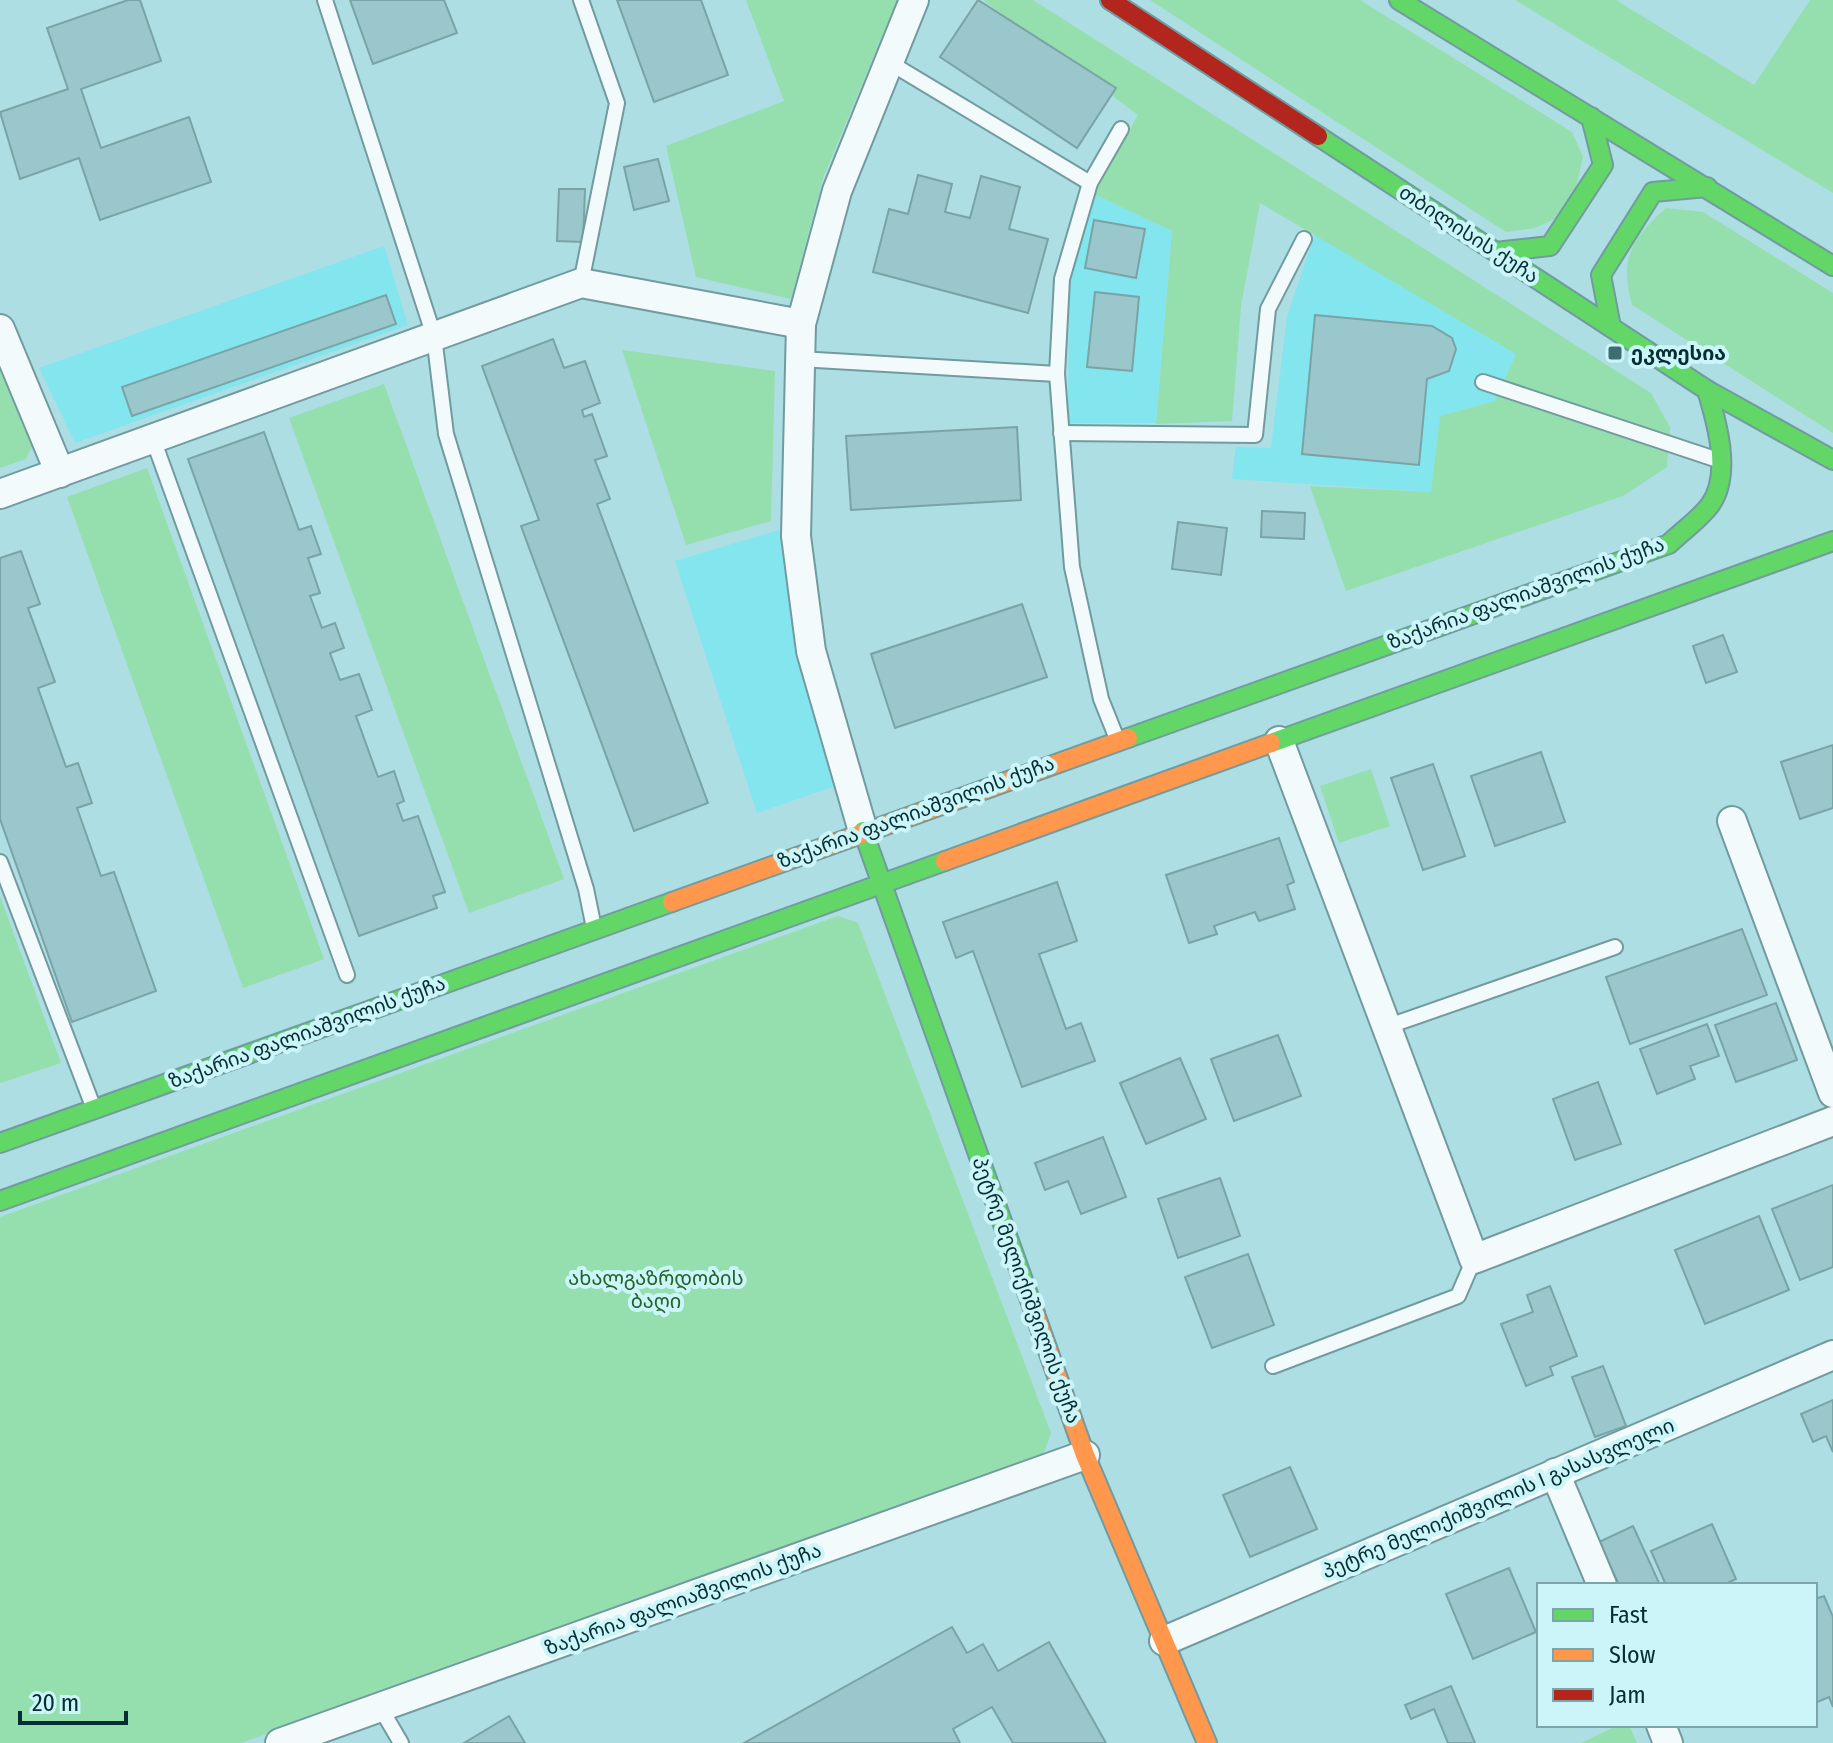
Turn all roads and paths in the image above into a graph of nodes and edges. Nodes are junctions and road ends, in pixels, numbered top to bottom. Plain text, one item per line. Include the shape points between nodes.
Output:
1 (325, 0) edge
2 (581, 0) edge
3 (914, 0) edge
4 (1110, 0) edge
5 (1399, 0) edge
6 (887, 61) junction
7 (1591, 117) junction
8 (1121, 129) dead end
9 (1090, 183) junction
10 (1707, 187) junction
11 (1304, 239) dead end
12 (1496, 252) junction
13 (1833, 266) edge
14 (581, 283) junction
15 (801, 324) junction
16 (1611, 327) junction
17 (0, 329) edge
18 (434, 336) junction
19 (799, 359) junction
20 (1057, 374) junction
21 (1483, 382) dead end
22 (1707, 390) junction
23 (1061, 433) junction
24 (153, 439) junction
25 (1720, 460) junction
26 (1833, 460) edge
27 (60, 473) junction
28 (0, 494) edge
29 (1832, 543) edge
30 (1118, 740) junction
31 (1279, 741) junction
32 (1732, 821) dead end
33 (863, 831) junction
34 (0, 862) edge
35 (882, 884) junction
36 (594, 928) junction
37 (1615, 947) dead end
38 (347, 975) dead end
39 (1386, 1027) junction
40 (1833, 1093) edge
41 (94, 1109) junction
42 (1833, 1121) edge
43 (0, 1143) edge
44 (0, 1201) edge
45 (1474, 1259) junction
46 (1833, 1355) edge
47 (1273, 1366) dead end
48 (1085, 1455) junction
49 (1555, 1473) junction
50 (1601, 1583) edge
51 (1164, 1641) junction
52 (380, 1707) junction
53 (280, 1743) edge
54 (401, 1743) edge
55 (1207, 1743) edge

1 - 18 lane
2 - 14 lane via 617,103
3 - 6 street
4 - 12 main road, თბილისის ქუჩა
5 - 7 main road
6 - 9 lane
6 - 15 street via 837,191
7 - 10 main road
7 - 12 main road via 1603,165 1550,246
8 - 9 lane
9 - 20 lane via 1062,279
10 - 13 main road
10 - 16 main road via 1653,192 1601,275
11 - 23 lane via 1268,309 1255,435
12 - 16 main road, თბილისის ქუჩა
14 - 15 street
14 - 18 street
15 - 19 street
16 - 22 main road, თბილისის ქუჩა
17 - 27 street
18 - 24 street
18 - 36 lane via 446,434
19 - 20 lane
19 - 33 street via 797,551 811,651
20 - 23 lane
21 - 25 lane
22 - 25 main road, ზაქარია ფალიაშვილის ქუჩა via 1719,427
22 - 26 main road, თბილისის ქუჩა
23 - 30 lane via 1072,567 1101,699
24 - 27 street
24 - 38 lane
25 - 30 main road, ზაქარია ფალიაშვილის ქუჩა via 1713,503 1669,544
27 - 28 street
29 - 31 main road
30 - 33 main road, ზაქარია ფალიაშვილის ქუჩა
31 - 35 main road
31 - 39 street
32 - 40 street
33 - 35 main road, პეტრე მელიქიშვილის ქუჩა
33 - 36 main road, ზაქარია ფალიაშვილის ქუჩა
34 - 41 lane
35 - 44 main road
35 - 48 main road, პეტრე მელიქიშვილის ქუჩა
36 - 41 main road, ზაქარია ფალიაშვილის ქუჩა
37 - 39 lane
39 - 45 street
41 - 43 main road, ზაქარია ფალიაშვილის ქუჩა
42 - 45 street
45 - 47 lane via 1458,1296
46 - 49 street, პეტრე მელიქიშვილის I გასასვლელი
48 - 51 main road, პეტრე მელიქიშვილის ქუჩა
48 - 52 street, ზაქარია ფალიაშვილის ქუჩა
49 - 50 street
49 - 51 street, პეტრე მელიქიშვილის I გასასვლელი
51 - 55 main road, პეტრე მელიქიშვილის ქუჩა
52 - 53 street, ზაქარია ფალიაშვილის ქუჩა
52 - 54 lane

